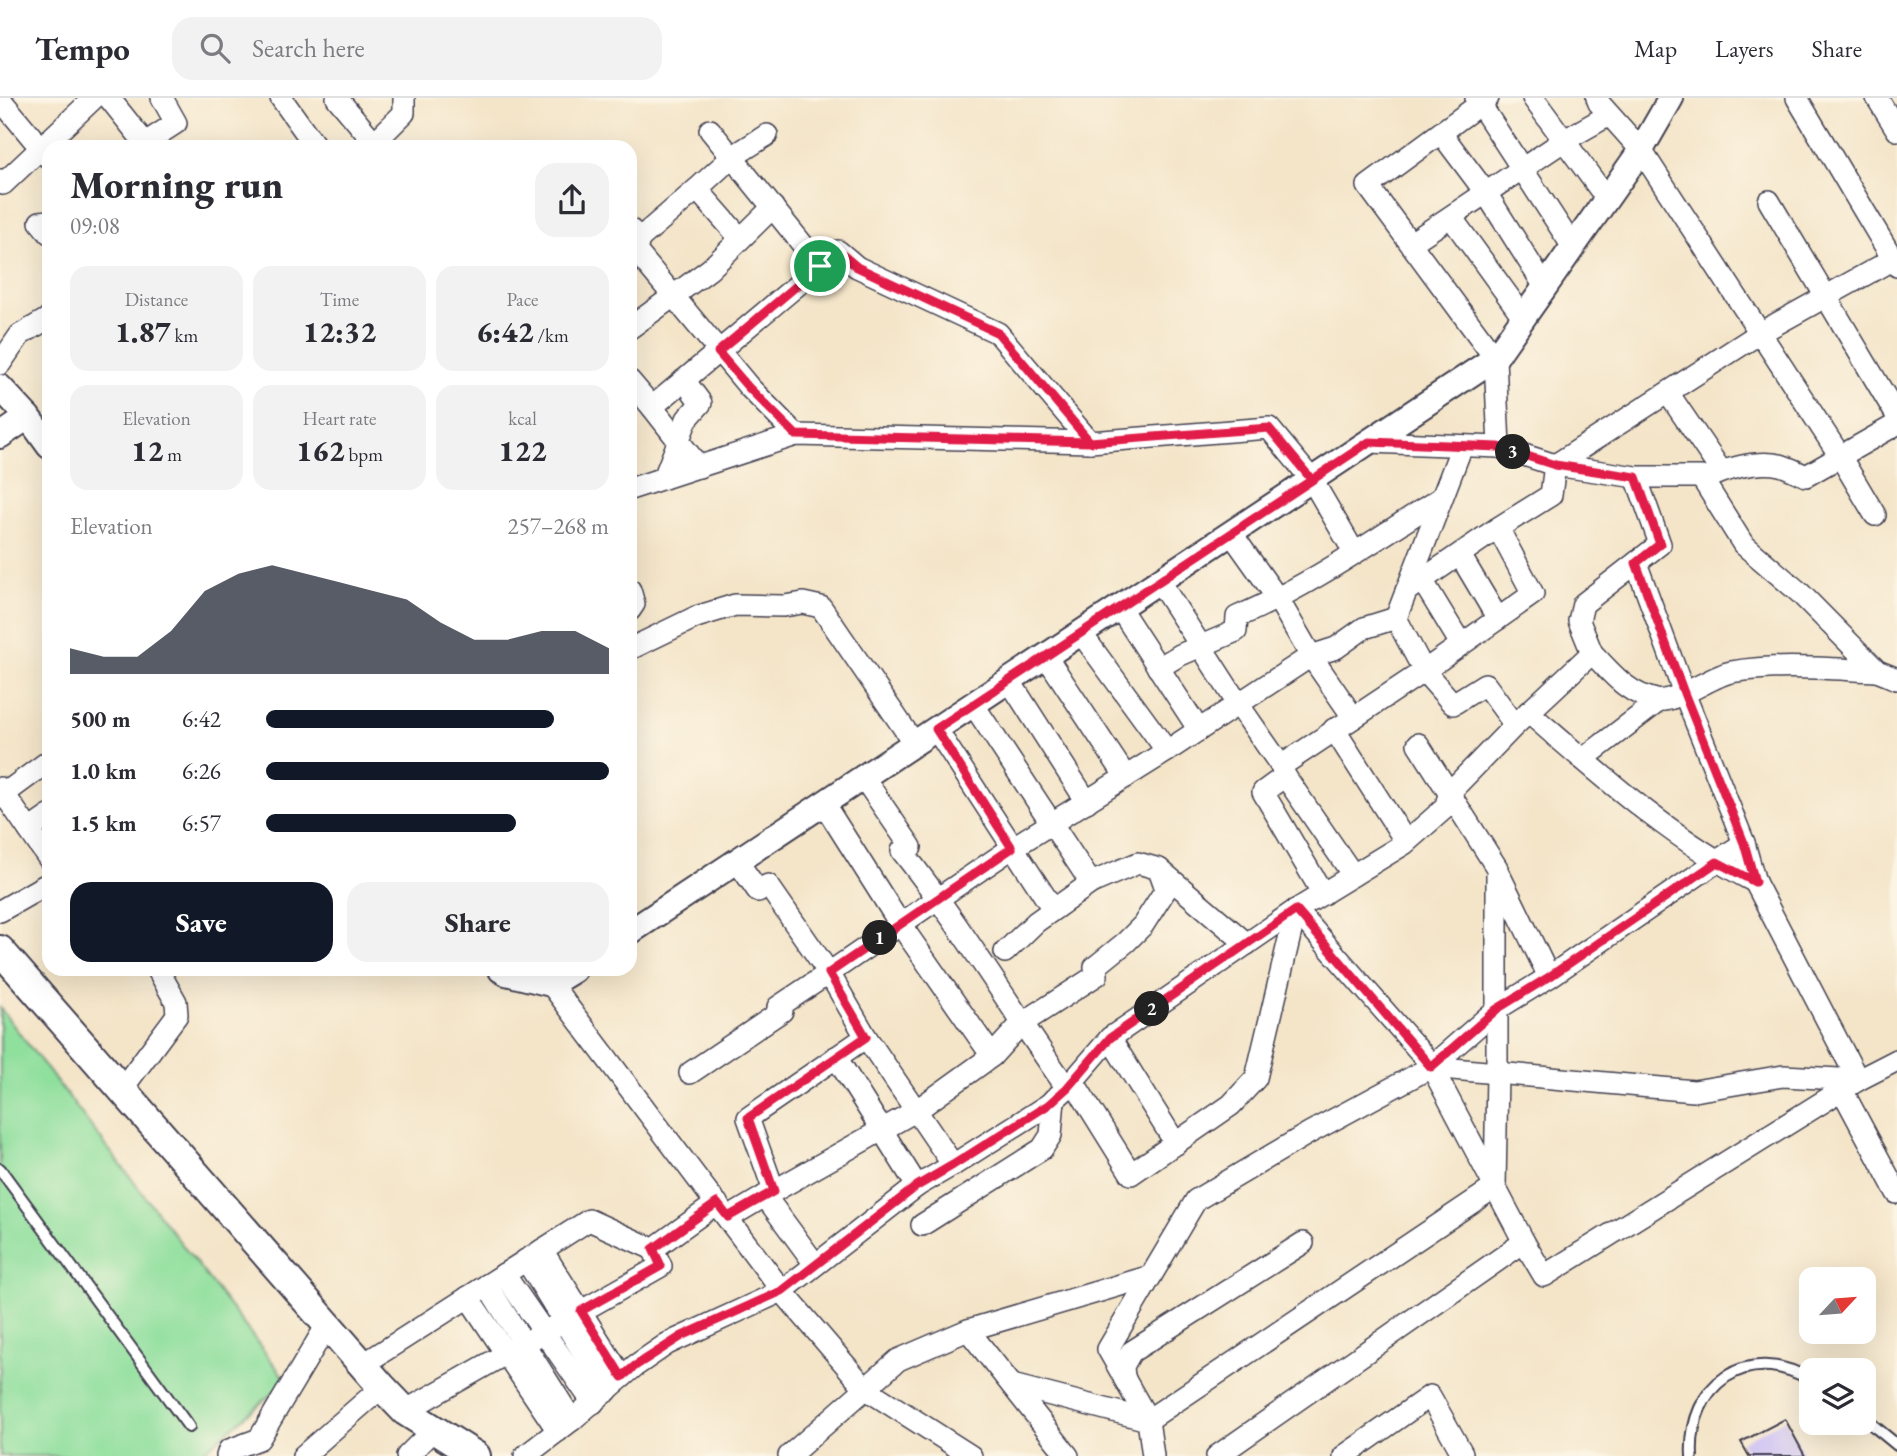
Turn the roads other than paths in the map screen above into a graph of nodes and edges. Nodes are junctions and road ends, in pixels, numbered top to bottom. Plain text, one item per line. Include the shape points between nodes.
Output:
1 (94, 98) edge
2 (108, 98) edge
3 (162, 98) edge
4 (281, 98) edge
5 (337, 98) edge
6 (404, 98) edge
7 (1533, 98) edge
8 (1671, 98) edge
9 (1797, 98) edge
10 (1877, 98) edge
11 (0, 99) edge
12 (1482, 100) edge
13 (1603, 106) edge
14 (710, 130) dead end
15 (1897, 131) edge
16 (1441, 133) junction
17 (767, 135) dead end
18 (57, 140) edge
19 (141, 140) edge
20 (152, 140) edge
21 (311, 140) edge
22 (369, 140) edge
23 (379, 140) edge
24 (1565, 141) junction
25 (42, 149) edge
26 (1641, 150) junction
27 (42, 155) edge
28 (732, 157) junction
29 (1524, 169) junction
30 (1, 184) edge
31 (696, 189) junction
32 (1486, 193) junction
33 (1607, 199) junction
34 (1769, 201) dead end
35 (773, 208) junction
36 (1451, 217) junction
37 (637, 232) edge
38 (740, 238) junction
39 (1410, 243) junction
40 (1573, 247) junction
41 (637, 252) edge
42 (1896, 260) edge
43 (820, 266) junction
44 (1545, 287) junction
45 (674, 295) junction
46 (1826, 296) junction
47 (1524, 318) junction
48 (42, 322) edge
49 (637, 323) edge
50 (1760, 333) junction
51 (718, 352) junction
52 (1495, 359) junction
53 (0, 363) edge
54 (684, 380) junction
55 (0, 387) edge
56 (637, 389) edge
57 (1668, 393) junction
58 (652, 407) junction
59 (1897, 416) edge
60 (28, 417) junction
61 (1897, 424) edge
62 (796, 435) junction
63 (0, 436) edge
64 (42, 436) edge
65 (679, 441) junction
66 (1090, 442) junction
67 (1369, 442) junction
68 (1462, 446) junction
69 (1499, 447) junction
70 (1840, 456) junction
71 (1555, 465) junction
72 (699, 467) junction
73 (1712, 475) junction
74 (1636, 477) junction
75 (664, 478) junction
76 (1312, 480) junction
77 (637, 487) edge
78 (1441, 498) junction
79 (1875, 515) dead end
80 (1498, 528) junction
81 (1231, 533) junction
82 (1354, 552) junction
83 (1460, 555) junction
84 (1636, 563) junction
85 (1159, 580) junction
86 (1414, 585) junction
87 (1278, 599) junction
88 (1119, 607) junction
89 (1396, 618) junction
90 (1498, 619) junction
91 (1081, 632) junction
92 (1461, 644) junction
93 (637, 646) edge
94 (1201, 646) junction
95 (1592, 653) junction
96 (1046, 656) junction
97 (1311, 656) junction
98 (1158, 668) junction
99 (1424, 670) junction
100 (1877, 671) junction
101 (1009, 680) junction
102 (1897, 680) edge
103 (1684, 693) junction
104 (1659, 701) junction
105 (974, 704) junction
106 (1238, 704) junction
107 (1353, 717) junction
108 (1521, 718) junction
109 (936, 729) junction
110 (1334, 729) junction
111 (1199, 730) junction
112 (914, 743) junction
113 (1418, 744) dead end
114 (1167, 751) junction
115 (1583, 759) junction
116 (42, 766) edge
117 (1283, 771) junction
118 (863, 777) junction
119 (1126, 777) junction
120 (1450, 792) junction
121 (1, 793) edge
122 (1087, 802) junction
123 (824, 804) junction
124 (42, 821) edge
125 (1052, 823) junction
126 (29, 830) junction
127 (1406, 842) junction
128 (1744, 843) junction
129 (1012, 848) junction
130 (42, 849) edge
131 (737, 861) junction
132 (1717, 862) junction
133 (1159, 869) junction
134 (1497, 869) junction
135 (1353, 875) junction
136 (1755, 882) junction
137 (1091, 883) junction
138 (42, 887) edge
139 (1323, 894) junction
140 (939, 898) junction
141 (1053, 909) junction
142 (1296, 910) junction
143 (0, 911) edge
144 (900, 925) junction
145 (637, 927) edge
146 (1247, 944) junction
147 (0, 950) edge
148 (1005, 952) dead end
149 (829, 973) junction
150 (161, 976) edge
151 (518, 976) edge
152 (564, 976) edge
153 (1549, 977) junction
154 (551, 984) junction
155 (1497, 1009) junction
156 (1021, 1024) junction
157 (866, 1037) junction
158 (1110, 1038) junction
159 (992, 1056) junction
160 (836, 1057) junction
161 (1897, 1060) edge
162 (1431, 1067) junction
163 (690, 1073) dead end
164 (1497, 1073) junction
165 (1850, 1085) junction
166 (122, 1089) junction
167 (1064, 1089) junction
168 (917, 1110) junction
169 (883, 1129) junction
170 (1176, 1144) junction
171 (953, 1165) junction
172 (0, 1169) edge
173 (917, 1186) junction
174 (1494, 1187) junction
175 (1897, 1193) edge
176 (769, 1194) junction
177 (723, 1210) junction
178 (922, 1225) dead end
179 (1524, 1242) junction
180 (1303, 1243) dead end
181 (653, 1249) junction
182 (534, 1255) junction
183 (816, 1264) junction
184 (1151, 1276) junction
185 (496, 1280) junction
186 (782, 1291) junction
187 (468, 1297) junction
188 (572, 1316) junction
189 (327, 1325) junction
190 (968, 1330) junction
191 (544, 1332) junction
192 (524, 1343) junction
193 (505, 1354) junction
194 (362, 1365) junction
195 (1799, 1374) edge
196 (1012, 1385) junction
197 (382, 1387) junction
198 (866, 1389) junction
199 (607, 1390) junction
200 (405, 1411) junction
201 (1148, 1420) junction
202 (565, 1426) junction
203 (189, 1427) dead end
204 (1876, 1428) edge
205 (434, 1429) junction
206 (1897, 1445) edge
207 (955, 1452) edge
208 (1461, 1455) edge
209 (227, 1456) edge
210 (303, 1456) edge
211 (407, 1456) edge
212 (477, 1456) edge
213 (525, 1456) edge
214 (789, 1456) edge
215 (1068, 1456) edge
216 (1153, 1456) edge
217 (1217, 1456) edge
218 (1344, 1456) edge
219 (1692, 1456) edge

1 - 18 street
2 - 19 street
3 - 20 street via 176,123
4 - 21 street
5 - 22 street
6 - 23 street via 404,113
7 - 24 street
8 - 26 street
9 - 42 street
10 - 15 street
11 - 25 street
12 - 16 street
12 - 29 street
13 - 24 street
13 - 26 street
14 - 28 street
16 - 32 street
16 - 39 street via 1368,186
17 - 28 street
24 - 29 street
24 - 33 street
26 - 33 street
26 - 50 street
27 - 30 street
28 - 31 street
28 - 35 street
29 - 32 street
29 - 40 street
31 - 37 street
31 - 38 street
32 - 36 street
32 - 44 street
33 - 40 street
34 - 46 street
35 - 38 street
35 - 43 street
36 - 39 street
36 - 47 street
38 - 45 street via 710,269
39 - 52 street
40 - 44 street
41 - 45 street
42 - 46 street
43 - 51 street
43 - 66 street via 838,251 857,267 998,333
44 - 47 street
45 - 49 street
45 - 51 street
46 - 50 street
46 - 59 street
47 - 52 street
48 - 53 street via 20,335
50 - 57 street
50 - 70 street
51 - 54 street
51 - 62 street
52 - 67 street
52 - 69 street
54 - 58 street
54 - 65 street via 701,403 687,419
55 - 60 street
56 - 58 street
57 - 71 street
57 - 73 street
58 - 65 street
60 - 63 street
60 - 64 street
61 - 70 street
62 - 66 street
62 - 72 street
65 - 72 street
65 - 75 street
66 - 76 street via 1269,428
67 - 68 street
67 - 76 street
68 - 69 street
68 - 78 street
69 - 71 street
70 - 73 street via 1806,476 1778,465
70 - 79 street
71 - 74 street
71 - 80 street via 1551,495
72 - 75 street
73 - 74 street
73 - 100 street via 1742,544 1800,593
74 - 84 street via 1660,544
75 - 77 street
76 - 81 street
76 - 82 street
78 - 82 street
78 - 86 street
80 - 83 street
80 - 90 street via 1533,594
81 - 85 street
81 - 87 street
82 - 87 street
83 - 86 street
83 - 90 street
84 - 95 street via 1583,604 1580,621
84 - 103 street
85 - 88 street
85 - 94 street
86 - 89 street
86 - 92 street
87 - 94 street via 1237,617 1236,631
87 - 97 street
88 - 91 street
88 - 98 street
89 - 97 street via 1364,628 1336,648
89 - 99 street
90 - 92 street
91 - 96 street
91 - 114 street
92 - 99 street
93 - 112 street via 696,617 735,605 803,603 821,607
94 - 98 street
94 - 106 street
95 - 104 street via 1630,691
95 - 108 street
96 - 101 street
96 - 119 street
97 - 106 street
97 - 107 street
98 - 111 street
99 - 107 street
99 - 108 street via 1453,704 1485,684
100 - 102 street
100 - 103 street via 1798,667 1729,673
101 - 105 street
101 - 122 street
103 - 104 street
103 - 128 street
104 - 115 street
105 - 109 street
105 - 125 street
106 - 111 street
106 - 117 street
107 - 110 street
108 - 115 street
108 - 120 street
109 - 112 street
109 - 129 street
110 - 117 street
110 - 127 street
111 - 114 street
112 - 118 street
113 - 120 street
114 - 119 street
115 - 132 street via 1631,801
116 - 121 street
117 - 135 street
117 - 139 street via 1263,792
118 - 123 street
118 - 140 street via 911,847 902,851
119 - 122 street
120 - 127 street via 1445,808
120 - 134 street
121 - 126 street
122 - 125 street
123 - 131 street
123 - 144 street
124 - 126 street
125 - 129 street
125 - 137 street
126 - 130 street
127 - 135 street
128 - 132 street
128 - 136 street
129 - 140 street
129 - 141 street
131 - 145 street
131 - 149 street via 758,891 768,885
132 - 136 street
132 - 153 street
133 - 137 street via 1138,863
133 - 146 street
133 - 156 street via 1166,889 1143,925 1095,967 1097,975
134 - 153 street
134 - 155 street
135 - 139 street
136 - 165 street
137 - 141 street
138 - 143 street
139 - 142 street
140 - 144 street
140 - 156 street
141 - 148 street
142 - 146 street
142 - 162 street
142 - 170 street via 1256,1078 1231,1105
144 - 149 street
144 - 159 street
146 - 158 street
147 - 166 main road
149 - 157 street
149 - 163 street
150 - 166 street via 176,1002 177,1016
151 - 154 street
152 - 154 street
153 - 155 street
154 - 177 street
155 - 162 street
155 - 164 street
156 - 159 street
156 - 167 street
157 - 160 street
157 - 168 street
158 - 167 street
158 - 170 street
159 - 168 street
160 - 169 street
160 - 176 street via 748,1118
161 - 165 street
162 - 164 street
162 - 174 street
162 - 184 street via 1196,1200
164 - 165 street via 1694,1091 1783,1076
164 - 174 street
165 - 175 street
165 - 179 street via 1544,1276
166 - 189 main road
167 - 170 street via 1131,1174
167 - 171 street
167 - 178 street via 1051,1135 1042,1149
168 - 169 street
168 - 171 street
169 - 173 street
169 - 176 street
171 - 173 street
172 - 203 lane
173 - 183 street
174 - 179 street
174 - 201 street
176 - 177 street
176 - 183 street
177 - 181 street
177 - 186 street
179 - 217 street
180 - 201 street via 1131,1352 1123,1366 1124,1378
181 - 182 street via 589,1220
181 - 188 street via 661,1266
182 - 185 street
182 - 188 street
183 - 186 street
184 - 190 street
184 - 201 street via 1108,1349
185 - 187 street
185 - 191 street
185 - 192 street
186 - 198 street
186 - 199 street via 682,1336
187 - 193 street
187 - 194 street
188 - 191 street
188 - 199 street
189 - 194 main road
189 - 209 street via 259,1439 229,1450
190 - 196 street
190 - 198 street via 898,1360
191 - 192 street
191 - 199 street
192 - 193 street
192 - 202 street
193 - 200 street
193 - 202 street
194 - 197 main road
195 - 219 lane via 1768,1364 1750,1365 1717,1383 1696,1416
196 - 201 street
196 - 215 street
197 - 200 main road
197 - 210 street
198 - 207 street
198 - 214 street
199 - 202 street
200 - 205 main road
201 - 216 street
202 - 213 street
204 - 206 lane
205 - 211 street
205 - 212 main road
208 - 218 street via 1430,1396

